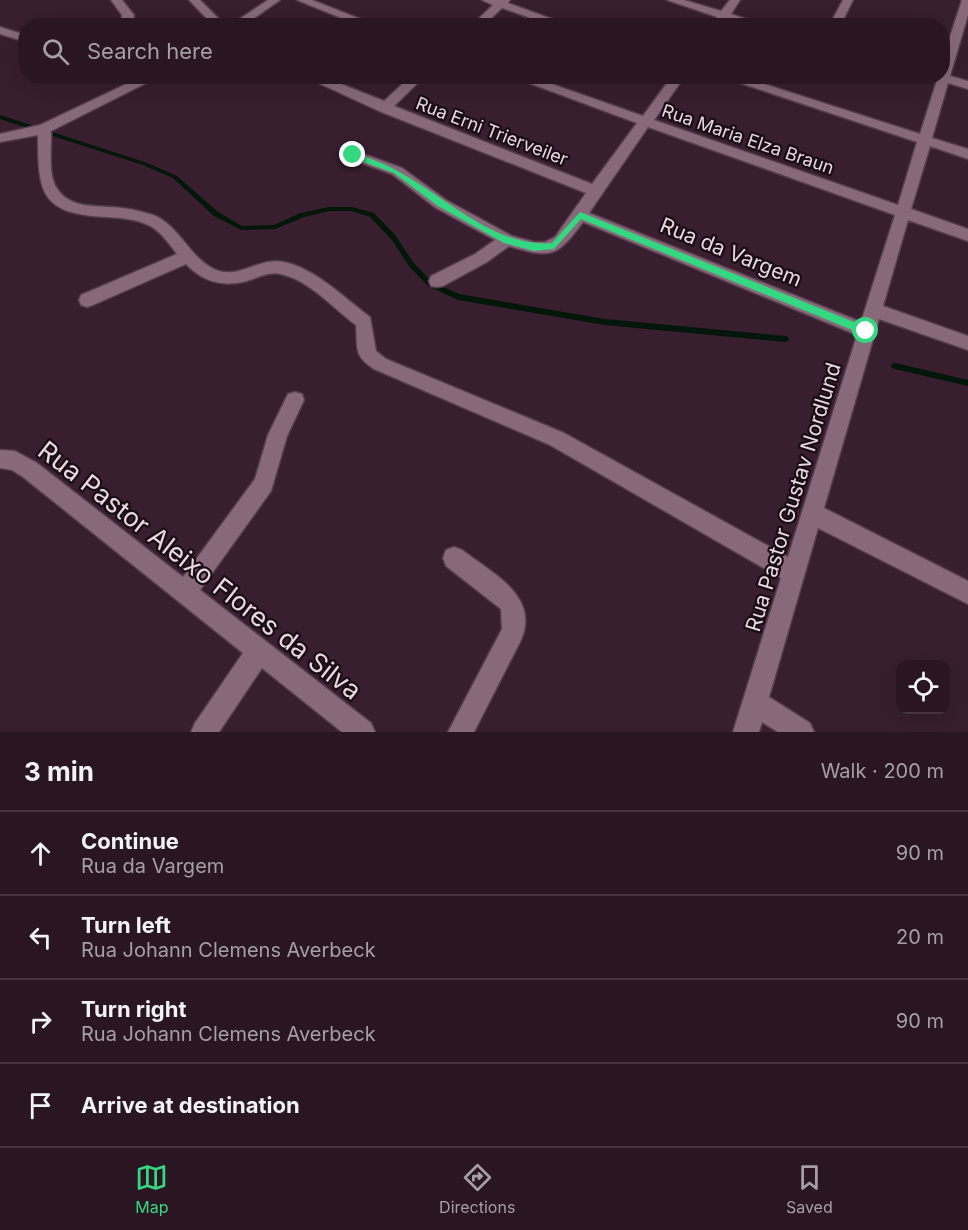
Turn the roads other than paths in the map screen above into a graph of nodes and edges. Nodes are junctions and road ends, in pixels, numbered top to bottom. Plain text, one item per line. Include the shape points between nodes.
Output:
1 (116, 0) edge
2 (194, 0) edge
3 (275, 0) edge
4 (302, 0) edge
5 (487, 0) edge
6 (672, 0) edge
7 (735, 0) edge
8 (848, 0) edge
9 (967, 0) edge
10 (503, 2) edge
11 (723, 14) junction
12 (128, 18) edge
13 (213, 18) edge
14 (247, 18) edge
15 (351, 18) edge
16 (485, 18) edge
17 (545, 18) edge
18 (721, 18) edge
19 (735, 18) edge
20 (838, 18) edge
21 (0, 30) edge
22 (18, 36) edge
23 (950, 49) edge
24 (950, 81) edge
25 (137, 84) edge
26 (328, 84) edge
27 (410, 84) edge
28 (539, 84) edge
29 (673, 84) edge
30 (750, 84) edge
31 (939, 84) edge
32 (968, 86) edge
33 (384, 108) junction
34 (646, 122) junction
35 (44, 129) junction
36 (0, 138) edge
37 (925, 140) junction
38 (968, 154) edge
39 (353, 155) dead end
40 (595, 190) junction
41 (902, 212) junction
42 (580, 215) junction
43 (968, 235) edge
44 (507, 240) junction
45 (188, 256) junction
46 (437, 281) dead end
47 (87, 300) dead end
48 (872, 309) junction
49 (866, 331) junction
50 (968, 343) edge
51 (295, 400) dead end
52 (0, 459) edge
53 (812, 513) junction
54 (454, 558) dead end
55 (793, 572) junction
56 (185, 593) junction
57 (968, 593) edge
58 (259, 651) junction
59 (755, 703) junction
60 (204, 732) edge
61 (362, 732) edge
62 (461, 732) edge
63 (746, 732) edge
64 (801, 732) edge

1 - 12 street
2 - 13 street
3 - 14 street
4 - 15 street
5 - 10 street
6 - 11 street
7 - 11 street
8 - 20 street
9 - 23 street, Rua Pastor Gustav Nordlund
10 - 16 street
10 - 17 street
11 - 18 street
11 - 19 street
21 - 22 street
24 - 32 street
25 - 35 street
26 - 33 street, Rua Erni Trierveiler
27 - 33 street
28 - 34 street, Rua Maria Elza Braun
29 - 34 street
30 - 37 street
31 - 37 street, Rua Pastor Gustav Nordlund
33 - 40 street, Rua Erni Trierveiler
34 - 40 street
34 - 41 street, Rua Maria Elza Braun
35 - 36 street
35 - 45 street via 48,183 61,202 80,210 138,215 160,225
37 - 38 street
37 - 41 street, Rua Pastor Gustav Nordlund
39 - 44 street via 397,171 441,204
40 - 42 street
41 - 43 street, Rua Maria Elza Braun
41 - 48 street, Rua Pastor Gustav Nordlund
42 - 44 street via 554,246 534,248
42 - 49 street, Rua da Vargem
44 - 46 street
45 - 47 street
45 - 55 street via 205,272 219,278 236,280 275,267 294,272 364,322 367,355 380,364 557,439
48 - 49 street, Rua Pastor Gustav Nordlund
48 - 50 street
49 - 53 street, Rua Pastor Gustav Nordlund
51 - 56 street via 278,435 264,484
52 - 56 street, Rua Pastor Aleixo Flores da Silva via 15,461 30,470
53 - 55 street, Rua Pastor Gustav Nordlund
53 - 57 street
54 - 62 street via 510,601 516,622
55 - 59 street, Rua Pastor Gustav Nordlund
56 - 58 street, Rua Pastor Aleixo Flores da Silva
58 - 60 street
58 - 61 street, Rua Pastor Aleixo Flores da Silva
59 - 63 street, Rua Pastor Gustav Nordlund
59 - 64 street

